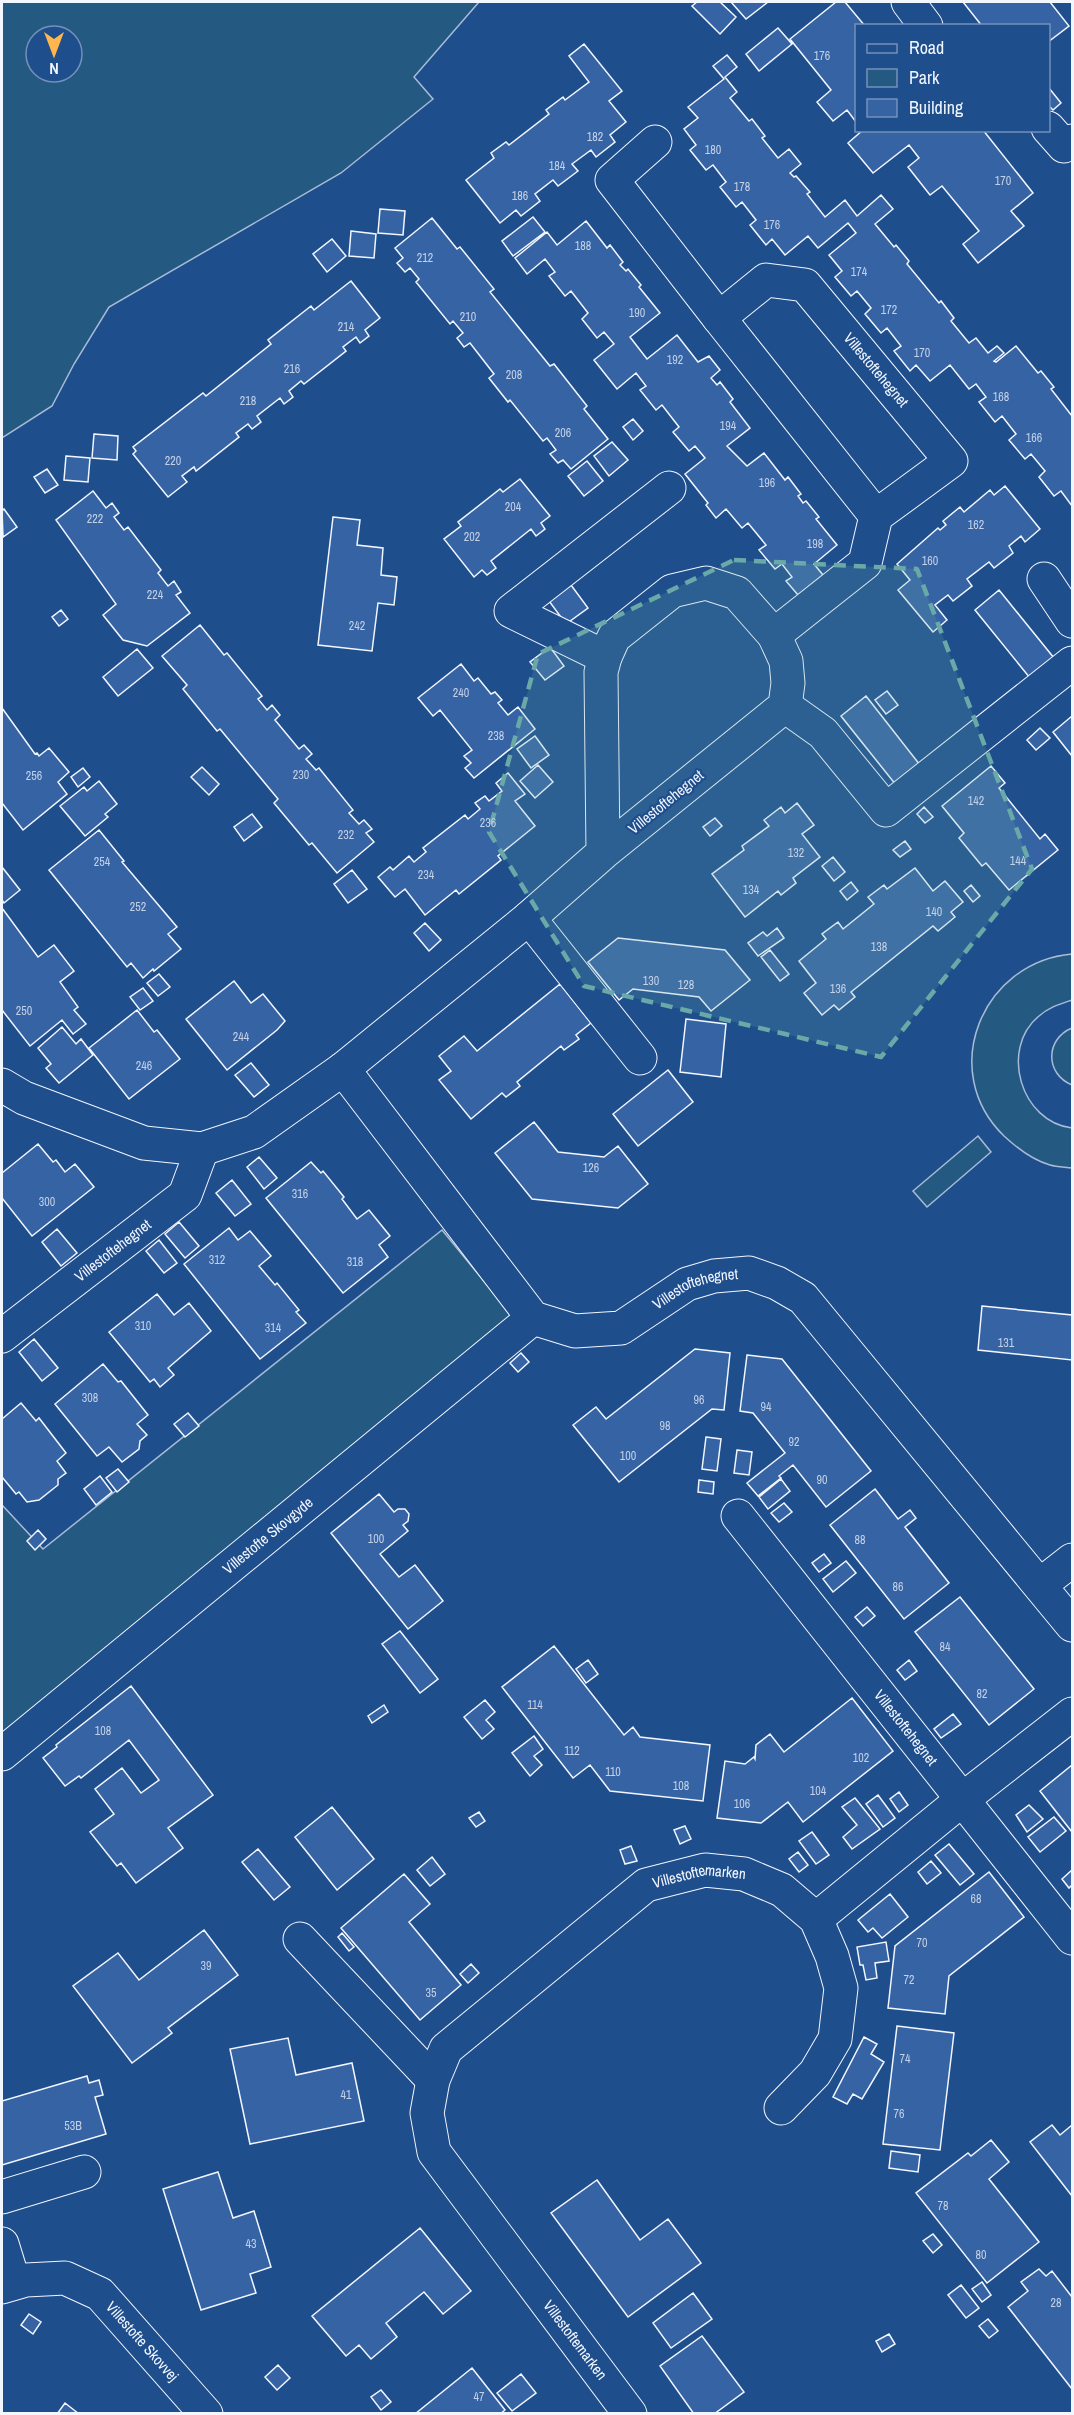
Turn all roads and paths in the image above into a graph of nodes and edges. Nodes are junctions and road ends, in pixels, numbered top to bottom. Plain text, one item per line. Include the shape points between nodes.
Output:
1 (908, 2) edge
2 (924, 24) edge
3 (1050, 130) edge
4 (1072, 141) edge
5 (655, 142) dead end
6 (720, 318) junction
7 (669, 488) dead end
8 (876, 516) junction
9 (1044, 579) dead end
10 (1072, 621) edge
11 (774, 635) junction
12 (604, 657) junction
13 (1072, 663) edge
14 (785, 706) junction
15 (603, 853) junction
16 (529, 918) junction
17 (640, 1058) dead end
18 (343, 1069) junction
19 (2, 1085) edge
20 (202, 1149) junction
21 (533, 1318) junction
22 (2, 1336) edge
23 (738, 1516) dead end
24 (1072, 1560) edge
25 (1041, 1585) junction
26 (1072, 1625) edge
27 (1072, 1714) edge
28 (2, 1754) edge
29 (963, 1799) junction
30 (816, 1918) junction
31 (1072, 1938) edge
32 (300, 1939) dead end
33 (433, 2080) junction
34 (781, 2108) dead end
35 (84, 2172) dead end
36 (2, 2196) edge
37 (2, 2244) edge
38 (8, 2285) edge
39 (206, 2414) edge
40 (630, 2414) edge

1 - 2 street
3 - 4 street via 1064,146
5 - 6 street via 612,180
6 - 8 street
6 - 8 street, Villestoftehegnet via 766,280 805,285 951,461
7 - 12 street via 511,611
8 - 11 street via 865,562
9 - 10 street
11 - 12 street, Villestoftehegnet via 737,593 706,583 672,591 614,637
11 - 14 street, Villestoftehegnet via 786,661
12 - 15 street, Villestoftehegnet
13 - 14 street via 886,810 824,733
14 - 15 street, Villestoftehegnet
15 - 16 street, Villestoftehegnet
16 - 17 street
16 - 18 street, Villestoftehegnet
18 - 20 street, Villestoftehegnet via 254,1132
18 - 21 street
19 - 20 street, Villestoftehegnet via 24,1098 144,1143
20 - 22 street, Villestoftehegnet via 185,1195
21 - 25 street, Villestoftehegnet via 575,1331 621,1328 687,1284 714,1276 749,1273 777,1283 803,1298
21 - 28 street, Villestofte Skovgyde
23 - 29 street, Villestoftehegnet
24 - 25 street
25 - 26 street, Villestoftehegnet
27 - 29 street
29 - 30 street
29 - 31 street, Villestoftehegnet
30 - 33 street, Villestoftemarken via 782,1890 744,1874 705,1870 646,1885 446,2049
30 - 34 street, Villestoftemarken via 841,1988 835,2039 815,2073
32 - 33 street
33 - 40 street, Villestoftemarken via 427,2113 434,2152
35 - 36 street
37 - 38 street
38 - 39 street, Villestofte Skovvej via 65,2278 100,2294

